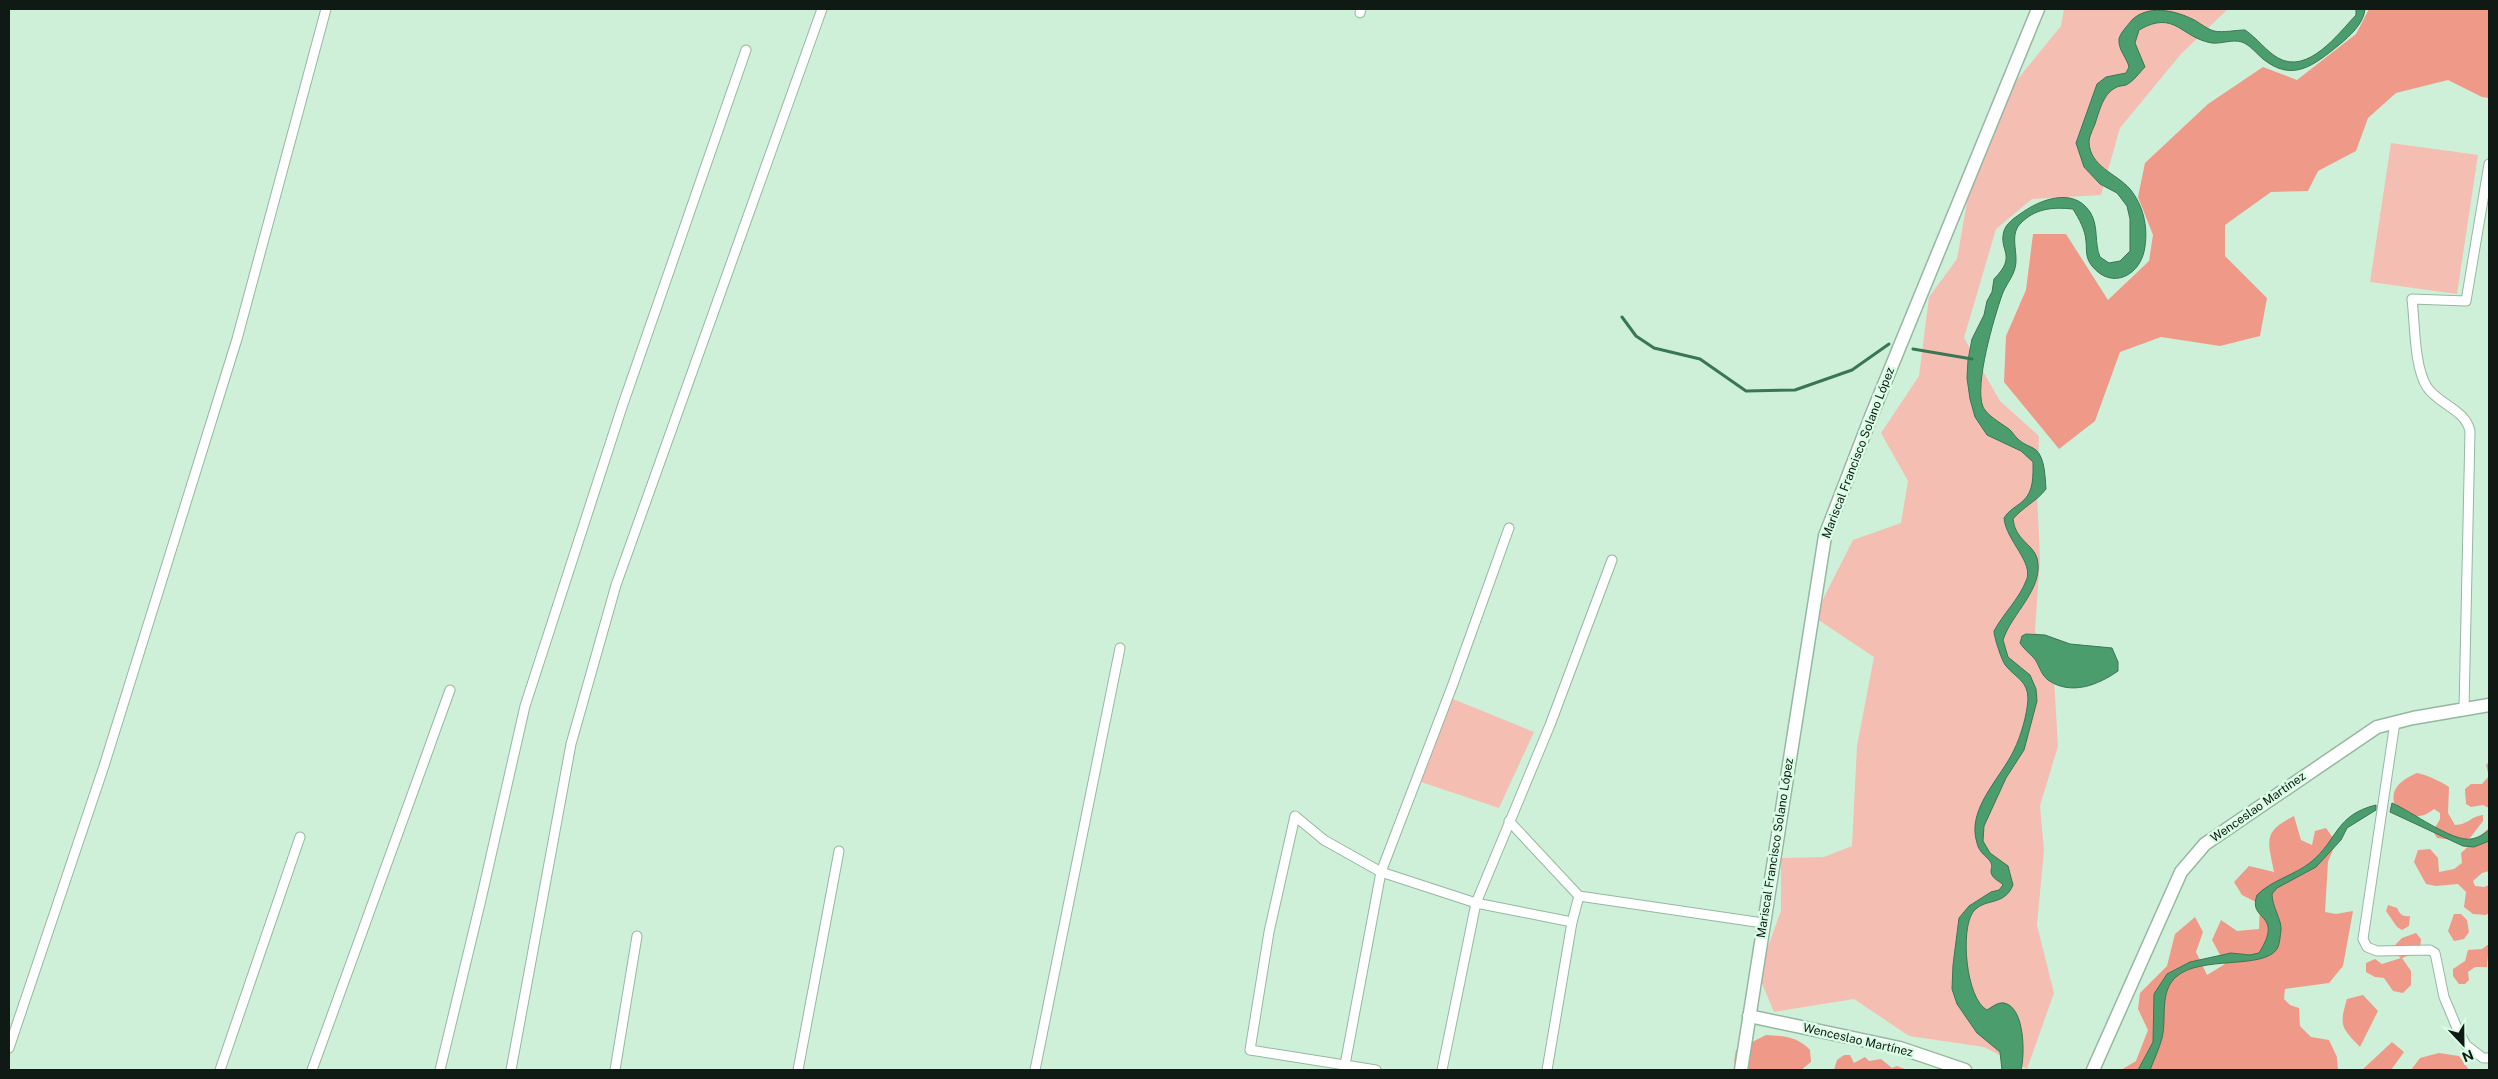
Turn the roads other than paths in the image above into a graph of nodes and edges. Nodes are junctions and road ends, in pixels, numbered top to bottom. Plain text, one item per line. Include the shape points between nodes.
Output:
1 (326, 9) edge
2 (822, 9) edge
3 (2038, 9) edge
4 (746, 50) dead end
5 (2489, 164) edge
6 (1509, 528) dead end
7 (1612, 560) dead end
8 (1120, 648) dead end
9 (450, 690) dead end
10 (2489, 705) edge
11 (2464, 709) junction
12 (2395, 722) junction
13 (1509, 821) junction
14 (300, 837) dead end
15 (839, 850) dead end
16 (1381, 872) junction
17 (1579, 896) junction
18 (1476, 903) junction
19 (1572, 922) junction
20 (1763, 923) junction
21 (637, 936) dead end
22 (1749, 1016) junction
23 (9, 1048) edge
24 (2487, 1060) edge
25 (1344, 1068) edge
26 (220, 1070) edge
27 (312, 1070) edge
28 (440, 1070) edge
29 (512, 1070) edge
30 (615, 1070) edge
31 (798, 1070) edge
32 (1035, 1070) edge
33 (1376, 1070) edge
34 (1442, 1070) edge
35 (1547, 1070) edge
36 (1740, 1070) edge
37 (1965, 1070) edge
38 (2093, 1070) edge

1 - 23 street via 234,348 104,766
2 - 29 street via 616,585 571,744
3 - 20 main road, Mariscal Francisco Solano López via 1824,536
4 - 28 street via 622,407 525,706
5 - 11 street via 2466,301 2412,299 2422,378 2435,396 2465,419 2470,431
6 - 16 street
7 - 13 street via 1550,725
8 - 32 street
9 - 27 street
10 - 11 main road, Wenceslao Martínez
11 - 12 main road, Wenceslao Martínez
12 - 24 street via 2363,939 2367,947 2377,951 2430,950 2435,953 2444,997 2457,1028 2466,1045
12 - 38 main road, Wenceslao Martínez via 2377,727 2344,747 2205,844 2181,872
13 - 17 street
13 - 18 street
14 - 26 street
15 - 31 street
16 - 18 street
16 - 25 street
16 - 25 street via 1324,840 1295,816 1269,932 1250,1050
17 - 19 street
17 - 20 street
18 - 19 street
18 - 34 street
19 - 35 street
20 - 22 main road, Mariscal Francisco Solano López
21 - 30 street
22 - 36 main road, Mariscal Francisco Solano López
22 - 37 main road, Wenceslao Martínez via 1900,1048
25 - 33 street

